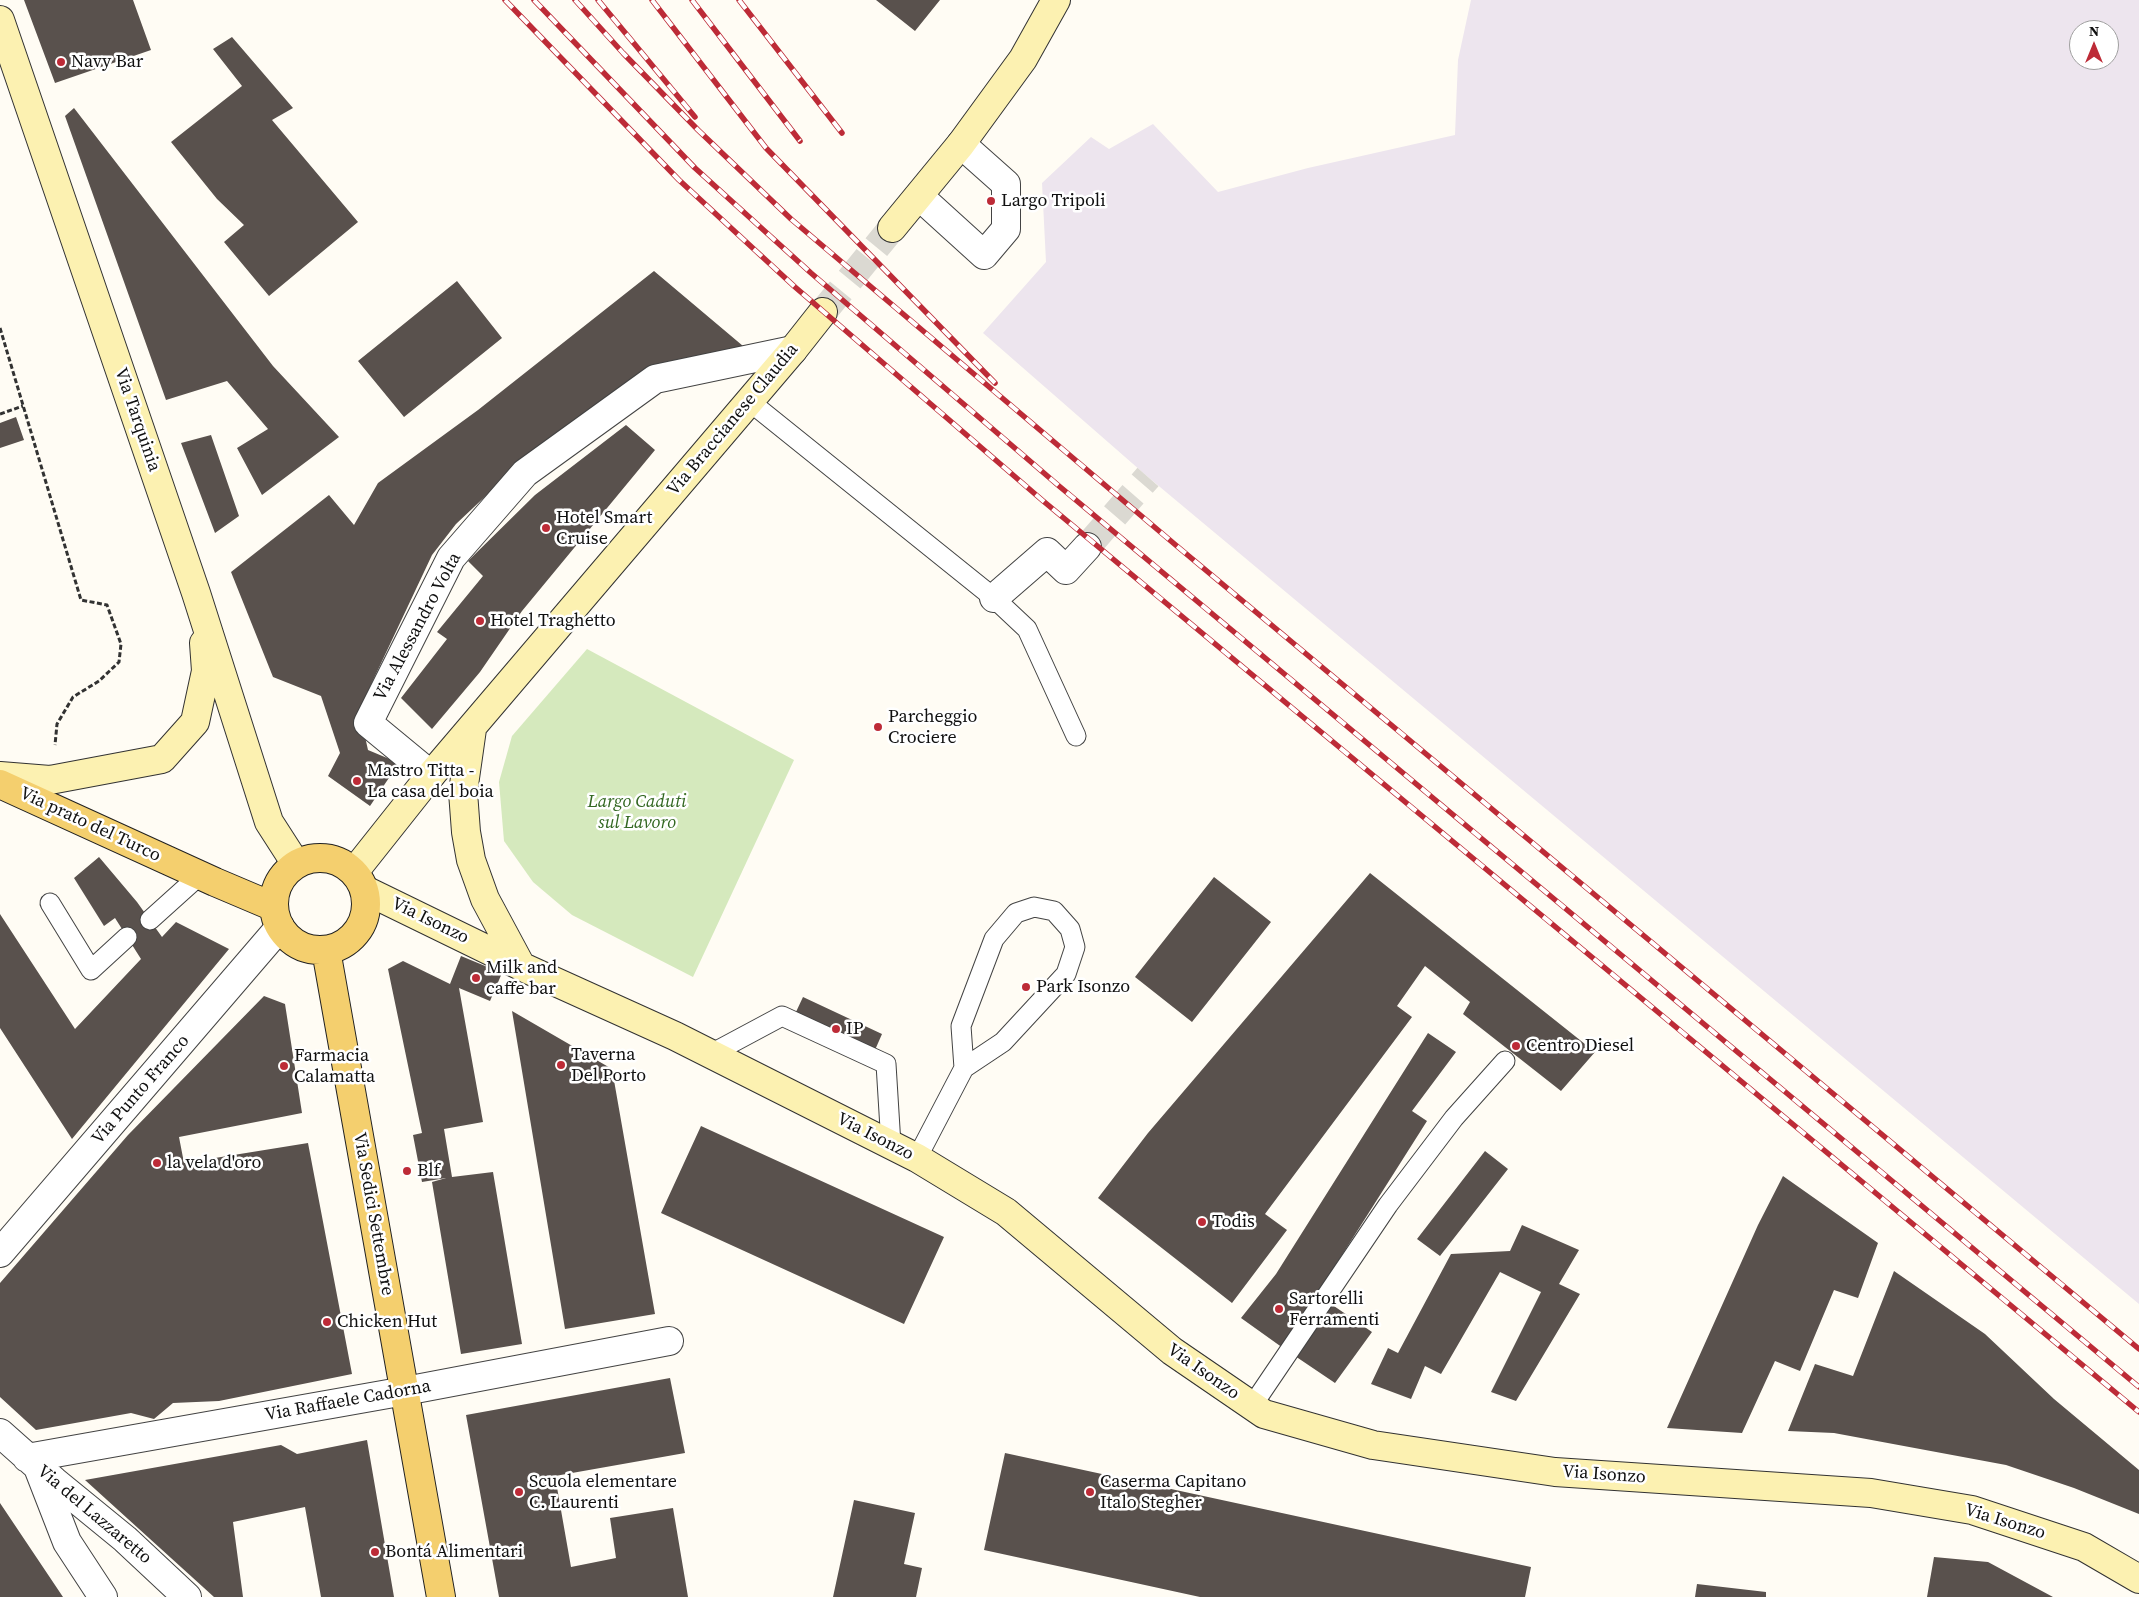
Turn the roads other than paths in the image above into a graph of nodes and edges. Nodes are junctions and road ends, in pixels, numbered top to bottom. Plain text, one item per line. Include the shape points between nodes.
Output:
1 (1056, 0) edge
2 (0, 20) edge
3 (961, 144) junction
4 (919, 196) junction
5 (892, 228) tunnel mouth
6 (823, 312) tunnel mouth
7 (793, 350) junction
8 (749, 401) junction
9 (1087, 547) tunnel mouth
10 (994, 598) junction
11 (203, 614) junction
12 (472, 729) junction
13 (1076, 736) dead end
14 (431, 774) junction
15 (0, 776) edge
16 (0, 784) edge
17 (296, 864) junction
18 (190, 870) junction
19 (360, 881) junction
20 (50, 903) dead end
21 (277, 917) junction
22 (150, 920) dead end
23 (127, 937) dead end
24 (326, 950) junction
25 (521, 966) junction
26 (711, 1054) junction
27 (1505, 1061) dead end
28 (964, 1068) junction
29 (891, 1145) junction
30 (917, 1158) junction
31 (0, 1253) edge
32 (669, 1341) dead end
33 (405, 1391) junction
34 (1252, 1406) junction
35 (0, 1433) edge
36 (33, 1463) junction
37 (2139, 1579) edge
38 (103, 1597) edge
39 (187, 1597) edge
40 (441, 1597) edge

1 - 3 main road via 1023,59
2 - 11 main road, Via Tarquinia
3 - 4 main road
3 - 4 street via 1006,184 1006,229 984,255
4 - 5 main road
6 - 7 main road, Via Braccianese Claudia
7 - 8 main road, Via Braccianese Claudia
7 - 14 street, Via Alessandro Volta via 655,380 525,473 452,558 368,723
8 - 10 lane
8 - 12 main road, Via Braccianese Claudia
9 - 10 street via 1066,570 1047,552
10 - 13 lane via 1027,629
11 - 15 main road via 206,671 196,722 162,759 50,780
11 - 17 main road, Via Tarquinia via 269,822
12 - 14 main road, Via Braccianese Claudia
12 - 25 main road via 463,792 471,860 485,898
14 - 19 main road, Via Braccianese Claudia
16 - 18 main road, Via prato del Turco
17 - 19 main road via 325,857 341,862
17 - 21 main road via 278,885
18 - 21 main road, Via prato del Turco
18 - 22 lane
19 - 24 main road via 367,906 363,923 342,945
19 - 25 main road, Via Isonzo
20 - 23 lane via 90,970
21 - 24 main road via 291,940 306,948
21 - 31 street, Via Punto Franco
24 - 33 main road, Via Sedici Settembre
25 - 26 main road, Via Isonzo
26 - 29 main road, Via Isonzo
26 - 29 lane via 782,1016 886,1064
27 - 34 lane via 1454,1118 1388,1205
28 - 28 lane via 1003,1042 1066,974 1075,947 1070,929 1054,911 1034,907 1016,913 994,939 961,1026
28 - 30 lane
29 - 30 main road, Via Isonzo
30 - 34 main road, Via Isonzo via 1006,1212 1172,1351
32 - 33 street, Via Raffaele Cadorna
33 - 36 street, Via Raffaele Cadorna
33 - 40 main road, Via Sedici Settembre
34 - 37 main road, Via Isonzo via 1264,1414 1373,1444 1546,1471 1871,1493 1972,1510 2084,1547
35 - 36 street, Via del Lazzaretto
36 - 38 street via 67,1542
36 - 39 street, Via del Lazzaretto via 125,1539

